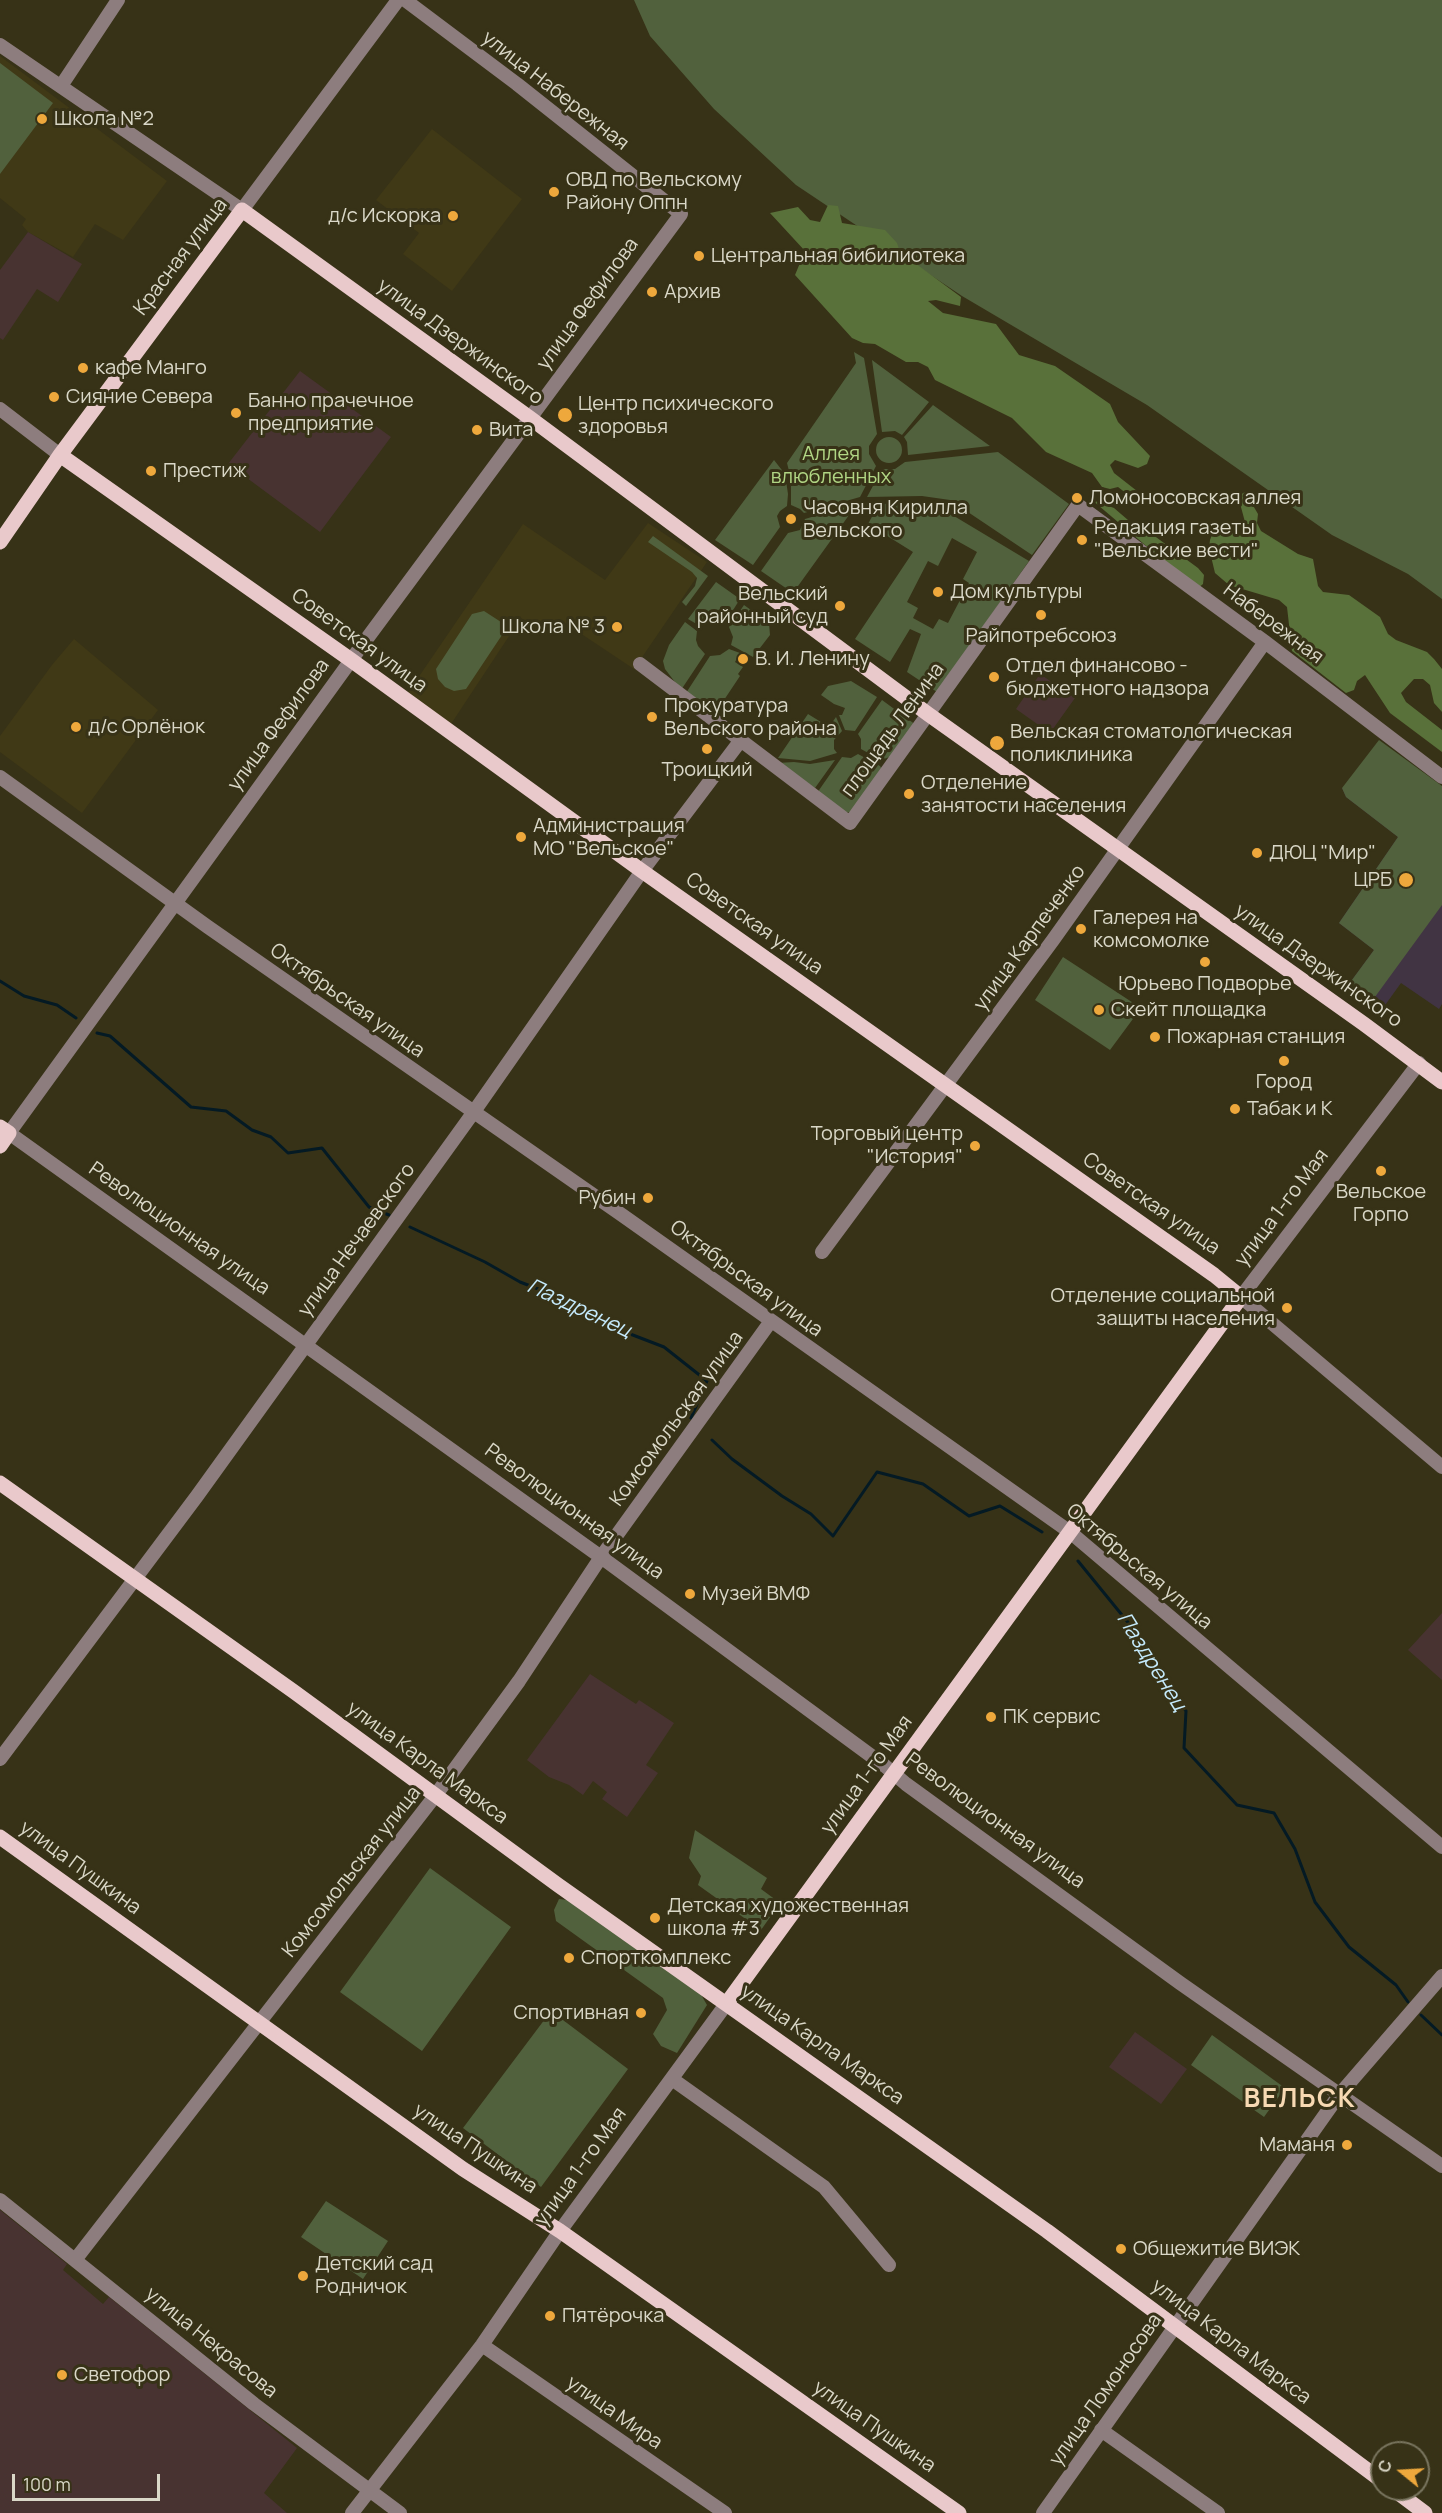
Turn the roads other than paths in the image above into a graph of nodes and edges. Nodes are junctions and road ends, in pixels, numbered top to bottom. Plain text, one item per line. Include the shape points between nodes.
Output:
1 (118, 0) edge
2 (398, 0) edge
3 (405, 0) edge
4 (0, 45) edge
5 (61, 86) junction
6 (242, 210) junction
7 (681, 214) joint
8 (0, 409) edge
9 (530, 418) junction
10 (60, 455) junction
11 (1078, 505) joint
12 (0, 542) edge
13 (1265, 642) junction
14 (351, 660) junction
15 (640, 664) dead end
16 (928, 714) junction
17 (741, 740) junction
18 (0, 777) edge
19 (1442, 777) edge
20 (1118, 849) junction
21 (642, 872) junction
22 (176, 904) junction
23 (1419, 1063) junction
24 (1442, 1082) edge
25 (947, 1086) junction
26 (473, 1113) junction
27 (3, 1136) edge
28 (822, 1252) dead end
29 (1241, 1297) junction
30 (771, 1321) junction
31 (305, 1344) junction
32 (1442, 1467) edge
33 (0, 1483) edge
34 (1070, 1532) junction
35 (601, 1557) junction
36 (135, 1578) junction
37 (0, 1759) edge
38 (893, 1773) junction
39 (435, 1797) junction
40 (0, 1837) edge
41 (1442, 1847) edge
42 (1442, 1976) edge
43 (727, 2003) junction
44 (259, 2023) junction
45 (672, 2079) junction
46 (1339, 2095) junction
47 (1442, 2166) edge
48 (0, 2200) edge
49 (560, 2231) junction
50 (75, 2260) junction
51 (889, 2265) dead end
52 (1175, 2326) junction
53 (482, 2345) junction
54 (1101, 2430) junction
55 (1370, 2472) edge
56 (369, 2492) junction
57 (1409, 2501) edge
58 (352, 2513) edge
59 (400, 2513) edge
60 (725, 2513) edge
61 (959, 2513) edge
62 (1042, 2513) edge
63 (1218, 2513) edge
64 (1425, 2513) edge

1 - 5 street
2 - 6 street, Красная улица
3 - 7 street, улица Набережная
4 - 5 street, улица Дзержинского
5 - 6 street, улица Дзержинского
6 - 9 main road, улица Дзержинского
6 - 10 main road, Красная улица
7 - 9 street, улица Фефилова
8 - 10 street, Советская улица
9 - 14 street, улица Фефилова
9 - 16 main road, улица Дзержинского
10 - 12 main road, Красная улица
10 - 14 main road, Советская улица
11 - 13 street, Набережная
11 - 16 street, площадь Ленина
13 - 19 street, Набережная
13 - 20 street, улица Карпеченко
14 - 21 main road, Советская улица
14 - 22 street, улица Фефилова
15 - 17 street, площадь Ленина
16 - 17 street, площадь Ленина via 850,823
16 - 20 main road, улица Дзержинского
17 - 21 street, улица Нечаевского
18 - 22 street, Октябрьская улица
20 - 23 main road, улица Дзержинского
20 - 25 street, улица Карпеченко
21 - 25 main road, Советская улица
21 - 26 street, улица Нечаевского
22 - 26 street, Октябрьская улица
22 - 27 street, улица Фефилова
23 - 24 main road, улица Дзержинского
23 - 29 street, улица 1-го Мая
25 - 28 street, улица Карпеченко
25 - 29 main road, Советская улица
26 - 30 street, Октябрьская улица
26 - 31 street, улица Нечаевского
27 - 31 street, Революционная улица
29 - 32 street, Советская улица
29 - 34 main road, улица 1-го Мая
30 - 34 street, Октябрьская улица
30 - 35 street, Комсомольская улица
31 - 35 street, Революционная улица
31 - 36 street, улица Нечаевского
33 - 36 main road, улица Карла Маркса
34 - 38 main road, улица 1-го Мая
34 - 41 street, Октябрьская улица
35 - 38 street, Революционная улица
35 - 39 street, Комсомольская улица via 519,1681
36 - 37 street, улица Нечаевского
36 - 39 main road, улица Карла Маркса
38 - 43 main road, улица 1-го Мая
38 - 46 street, Революционная улица
39 - 43 main road, улица Карла Маркса
39 - 44 street, Комсомольская улица
40 - 44 main road, улица Пушкина
42 - 46 street, улица Ломоносова
43 - 45 street, улица 1-го Мая
43 - 52 main road, улица Карла Маркса
44 - 49 main road, улица Пушкина via 463,2169
44 - 50 street, Комсомольская улица
45 - 49 street, улица 1-го Мая
45 - 51 street via 824,2187
46 - 47 street, Революционная улица
46 - 52 street, улица Ломоносова
48 - 50 street, улица Некрасова
49 - 53 street, улица 1-го Мая
49 - 61 main road, улица Пушкина
50 - 56 street, улица Некрасова
52 - 54 street, улица Ломоносова
52 - 55 main road, улица Карла Маркса
53 - 56 street, улица 1-го Мая
53 - 60 street, улица Мира
54 - 62 street, улица Ломоносова
54 - 63 street
56 - 58 street, улица 1-го Мая
56 - 59 street, улица Некрасова
57 - 64 main road

